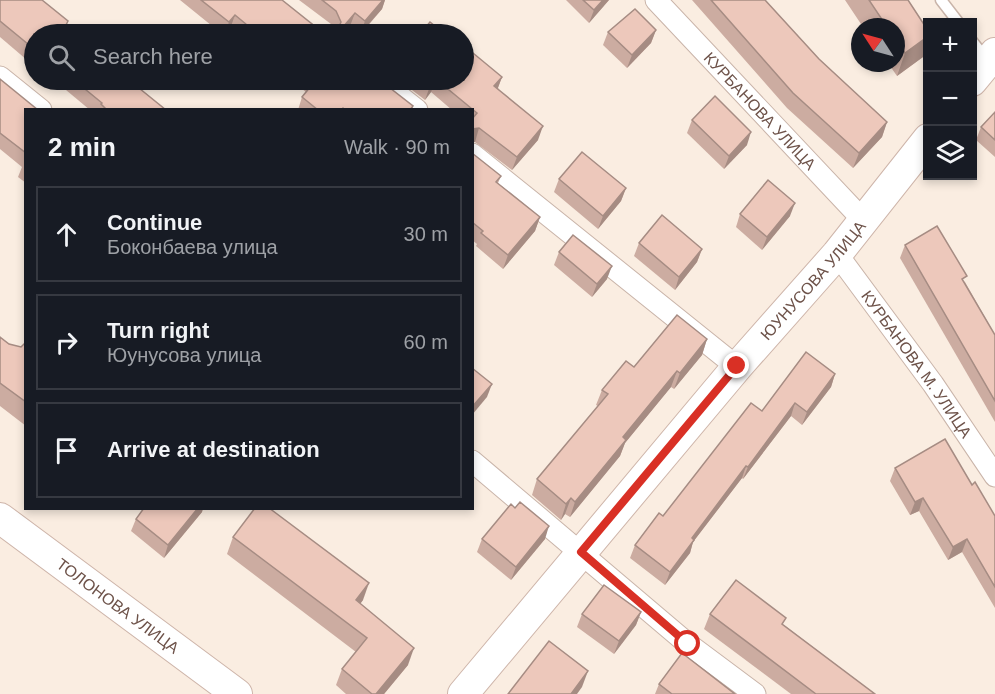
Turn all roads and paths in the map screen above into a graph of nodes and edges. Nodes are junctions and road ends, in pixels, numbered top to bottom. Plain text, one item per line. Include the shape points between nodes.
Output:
1 (656, 0) edge
2 (941, 0) edge
3 (955, 18) edge
4 (0, 77) edge
5 (392, 90) edge
6 (39, 108) edge
7 (414, 108) edge
8 (923, 144) edge
9 (474, 156) edge
10 (863, 220) junction
11 (837, 254) junction
12 (737, 366) junction
13 (474, 463) edge
14 (995, 476) edge
15 (0, 518) edge
16 (581, 552) junction
17 (237, 694) edge
18 (463, 694) edge
19 (754, 694) edge

1 - 10 street, КУРБАНОВА УЛИЦА
2 - 3 lane
4 - 6 street
5 - 7 street
8 - 10 street, ЮУНУСОВА УЛИЦА
9 - 12 street
10 - 11 street, ЮУНУСОВА УЛИЦА
11 - 12 street, ЮУНУСОВА УЛИЦА
11 - 14 street, КУРБАНОВА М. УЛИЦА
12 - 16 street, ЮУНУСОВА УЛИЦА
13 - 16 street
15 - 17 street, ТОЛОНОВА УЛИЦА
16 - 18 street, ЮУНУСОВА УЛИЦА
16 - 19 street via 688,644

